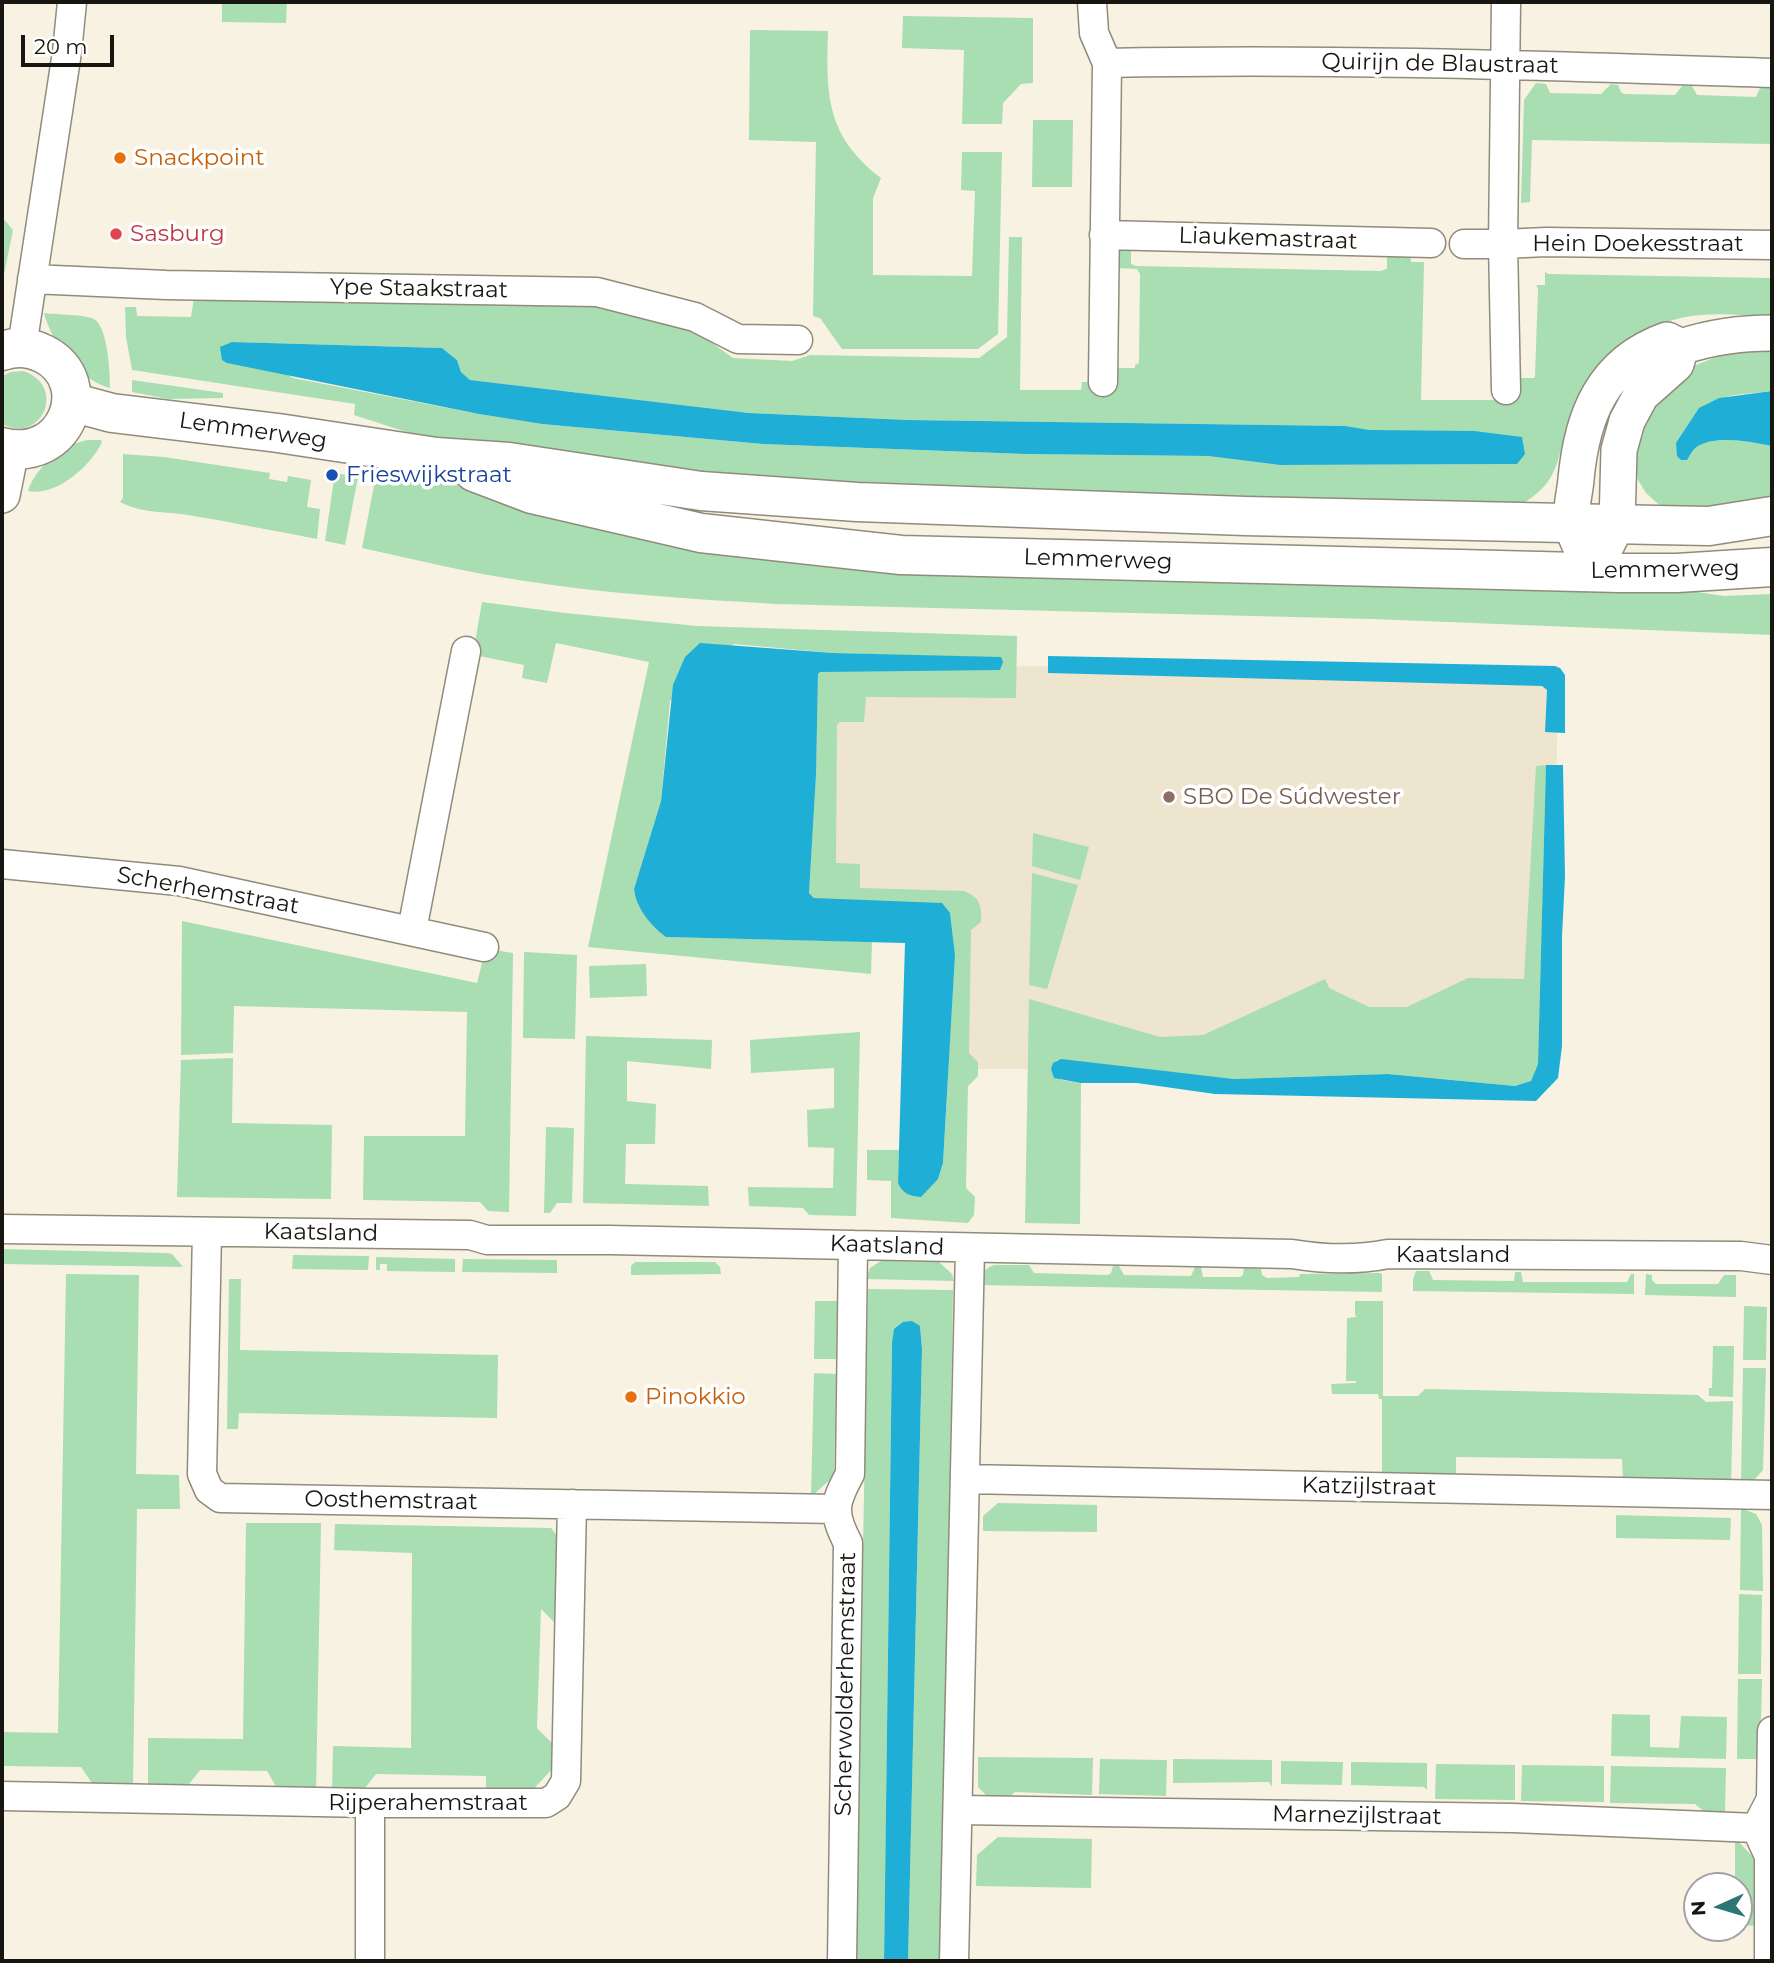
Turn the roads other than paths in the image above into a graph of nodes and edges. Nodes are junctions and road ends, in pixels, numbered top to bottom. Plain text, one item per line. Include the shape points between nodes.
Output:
1 (72, 2) edge
2 (1092, 2) edge
3 (1506, 2) edge
4 (1107, 63) junction
5 (1505, 65) junction
6 (1772, 73) edge
7 (1104, 234) junction
8 (1431, 243) dead end
9 (1464, 244) dead end
10 (1503, 244) junction
11 (1772, 245) edge
12 (32, 279) junction
13 (1772, 333) edge
14 (797, 341) dead end
15 (1681, 347) junction
16 (12, 349) edge
17 (1103, 382) dead end
18 (1506, 390) dead end
19 (71, 402) junction
20 (7, 448) edge
21 (436, 457) junction
22 (2, 495) edge
23 (1772, 516) edge
24 (1572, 523) junction
25 (1617, 524) junction
26 (1772, 567) edge
27 (1593, 572) junction
28 (466, 651) dead end
29 (2, 864) edge
30 (412, 930) junction
31 (484, 947) dead end
32 (2, 1228) edge
33 (207, 1232) junction
34 (853, 1245) junction
35 (970, 1248) junction
36 (1772, 1260) edge
37 (965, 1479) junction
38 (1772, 1495) edge
39 (572, 1504) junction
40 (835, 1509) junction
41 (1772, 1731) edge
42 (2, 1796) edge
43 (370, 1803) junction
44 (958, 1810) junction
45 (1756, 1828) junction
46 (1770, 1954) edge
47 (370, 1961) edge
48 (842, 1961) edge
49 (954, 1961) edge

1 - 12 street
2 - 4 street via 1094,33
3 - 5 street, Hein Doekesstraat
4 - 5 street, Quirijn de Blaustraat via 1230,60
4 - 7 street
5 - 6 street, Quirijn de Blaustraat
5 - 10 street, Hein Doekesstraat
7 - 8 street, Liaukemastraat
7 - 17 street
9 - 10 street
10 - 11 street, Hein Doekesstraat
10 - 18 street, Hein Doekesstraat
12 - 14 street, Ype Staakstraat via 597,292 695,317 738,339
12 - 16 street
13 - 15 street via 1741,333
15 - 24 street via 1667,340 1644,350 1622,366 1601,392 1578,450
15 - 25 street via 1676,364 1641,395 1623,434
16 - 19 main road via 35,350 55,362 67,379
19 - 20 main road via 61,429 51,439 26,450
19 - 21 main road, Lemmerweg via 112,412
20 - 22 street
21 - 24 main road, Lemmerweg via 509,462 701,491 857,502
21 - 27 main road, Lemmerweg via 532,494 701,533 901,555
23 - 25 main road, Lemmerweg via 1709,526
24 - 25 main road, Lemmerweg
24 - 27 street
25 - 27 street
26 - 27 main road, Lemmerweg
28 - 30 street
29 - 30 street, Scherhemstraat via 179,881
30 - 31 street, Scherhemstraat
32 - 33 street, Kaatsland
33 - 34 street, Kaatsland
33 - 39 street, Oosthemstraat via 202,1474 209,1490 220,1498
34 - 35 street, Kaatsland
34 - 40 street via 850,1474
35 - 36 street, Kaatsland via 1342,1257 1741,1256
35 - 37 street
37 - 38 street, Katzijlstraat
37 - 44 street
39 - 40 street, Oosthemstraat
39 - 43 street, Rijperahemstraat via 566,1781 557,1796 546,1803
40 - 48 street, Scherwolderhemstraat via 848,1543
41 - 45 street via 1771,1799
42 - 43 street, Rijperahemstraat
43 - 47 street
44 - 45 street, Marnezijlstraat via 1513,1818
44 - 49 street
45 - 46 street via 1769,1856

